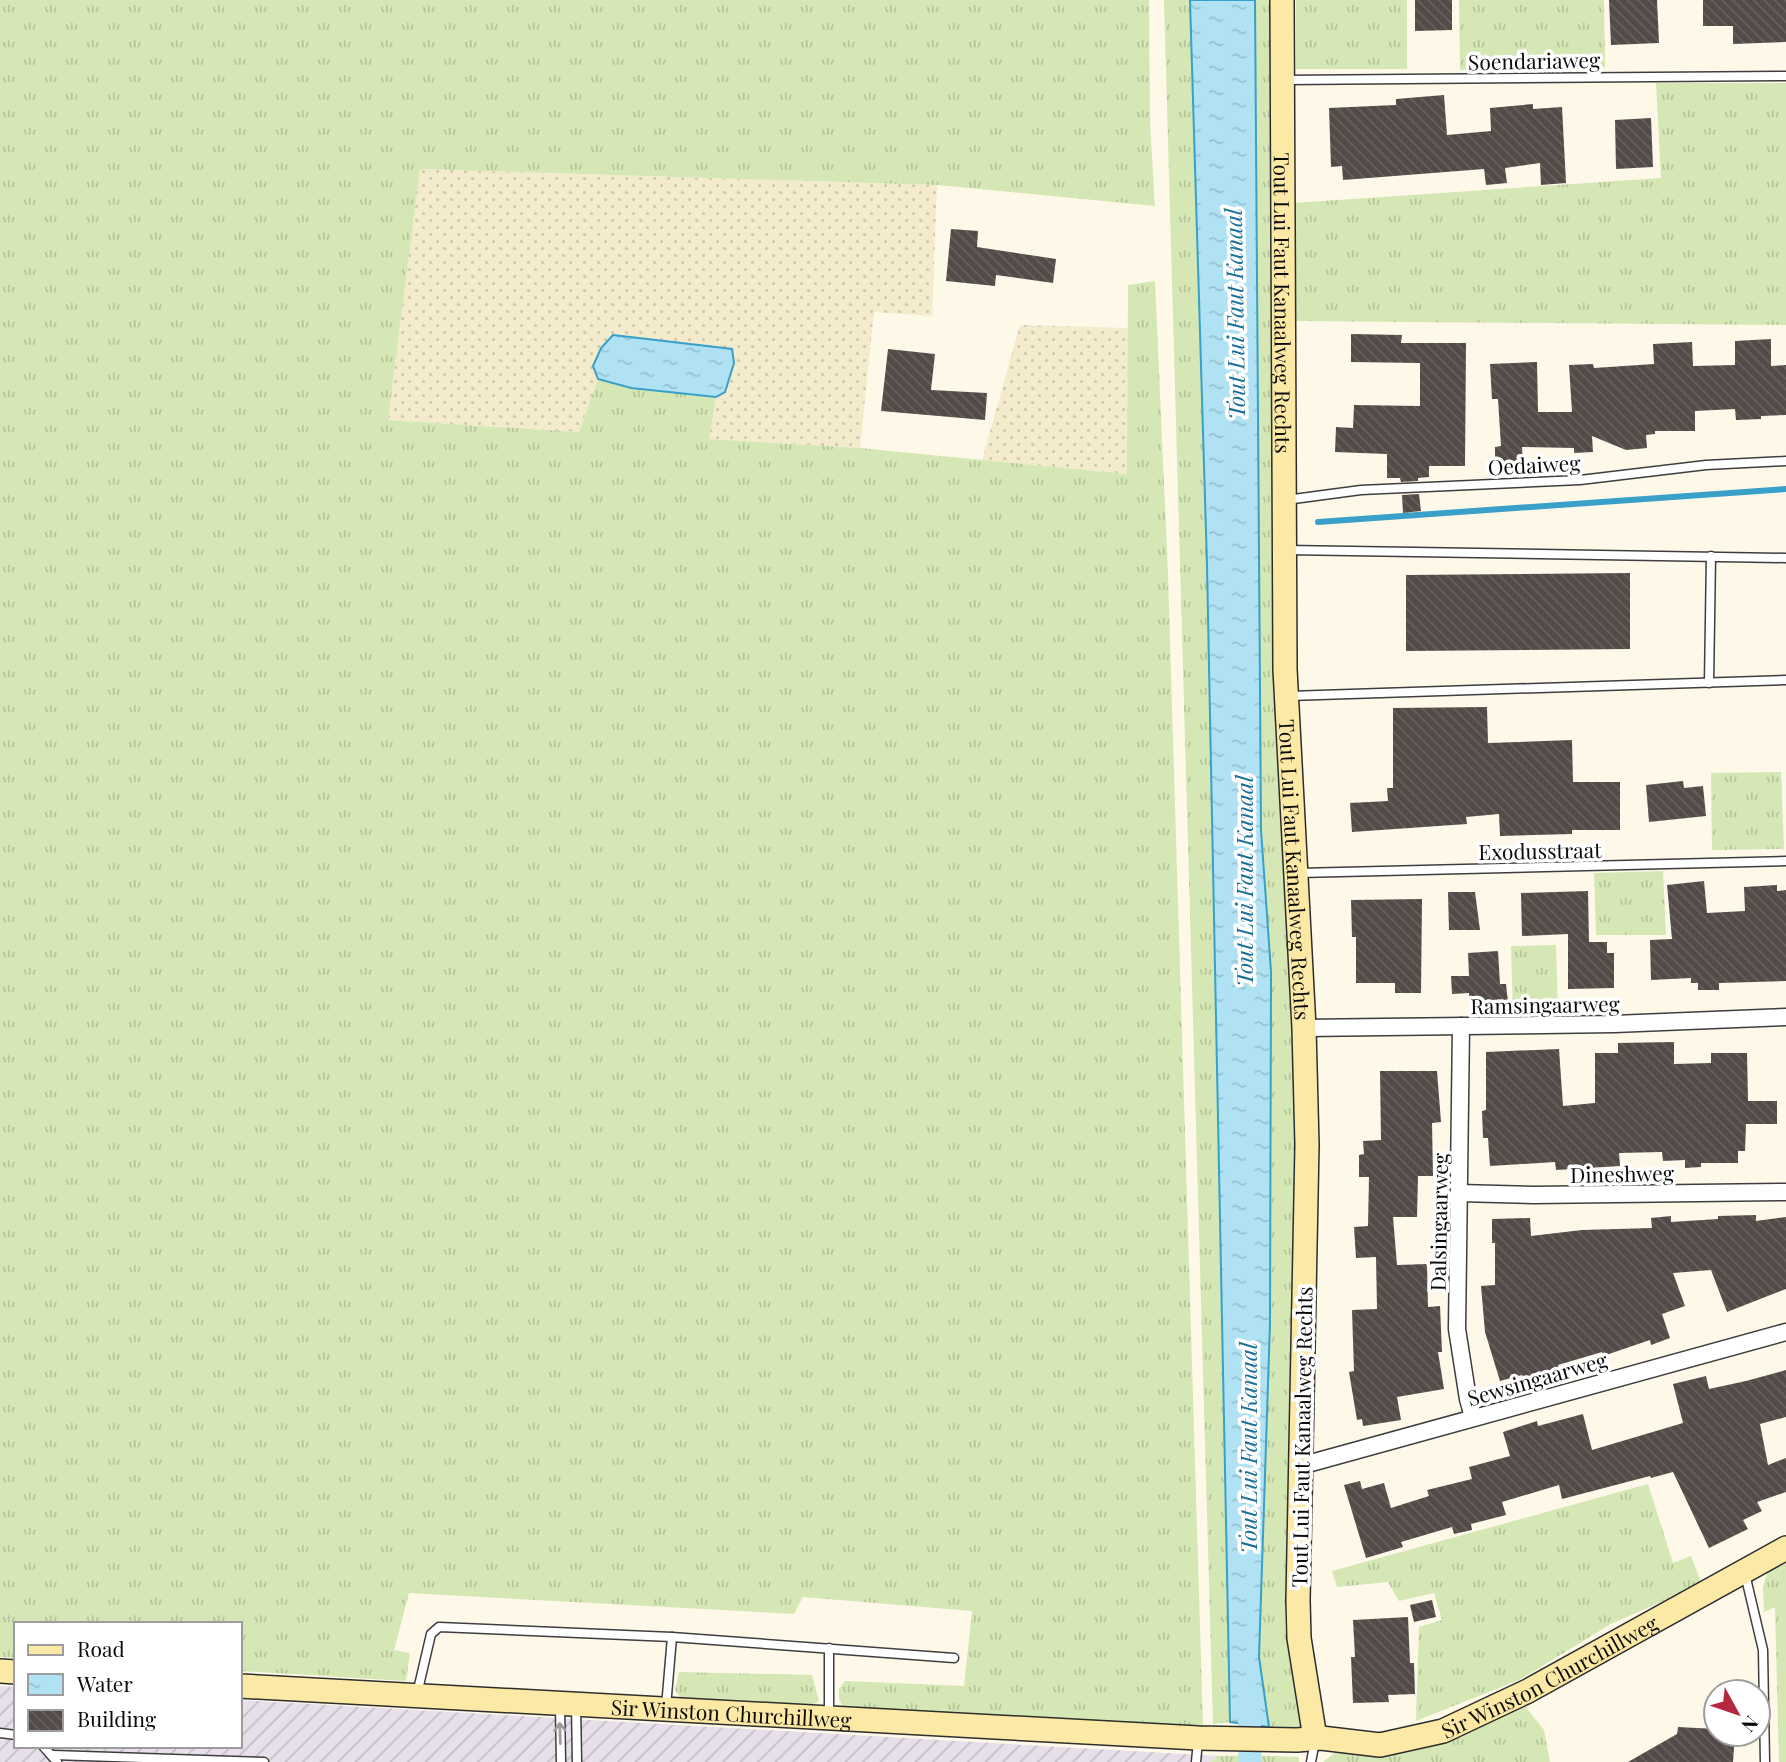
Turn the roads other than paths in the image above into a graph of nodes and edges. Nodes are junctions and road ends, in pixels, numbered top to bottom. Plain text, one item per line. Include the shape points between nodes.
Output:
1 (1282, 0) edge
2 (1786, 76) edge
3 (1283, 80) junction
4 (1786, 461) edge
5 (1283, 500) junction
6 (1283, 550) junction
7 (1712, 556) junction
8 (1786, 558) edge
9 (1786, 680) edge
10 (1709, 683) junction
11 (1286, 696) junction
12 (1786, 861) edge
13 (1295, 873) junction
14 (1786, 1017) edge
15 (1461, 1026) junction
16 (1304, 1028) junction
17 (1786, 1192) edge
18 (1459, 1193) junction
19 (1786, 1332) edge
20 (1474, 1418) junction
21 (1300, 1466) junction
22 (1786, 1548) edge
23 (1744, 1571) junction
24 (672, 1637) junction
25 (829, 1648) junction
26 (954, 1658) dead end
27 (242, 1686) edge
28 (416, 1698) junction
29 (568, 1705) junction
30 (666, 1710) junction
31 (829, 1718) junction
32 (1198, 1738) junction
33 (1306, 1739) junction
34 (55, 1759) edge
35 (264, 1762) edge
36 (561, 1762) edge
37 (577, 1762) edge
38 (1196, 1762) edge
39 (1311, 1762) edge
40 (1765, 1762) edge

1 - 3 street, Tout Lui Faut Kanaalweg Rechts
2 - 3 lane, Soendariaweg
3 - 5 street, Tout Lui Faut Kanaalweg Rechts
4 - 5 lane, Oedaiweg via 1580,480 1361,490
5 - 6 street, Tout Lui Faut Kanaalweg Rechts
6 - 7 lane
6 - 11 street, Tout Lui Faut Kanaalweg Rechts
7 - 8 lane
7 - 10 lane
9 - 10 lane
10 - 11 lane
11 - 13 street, Tout Lui Faut Kanaalweg Rechts
12 - 13 lane, Exodusstraat
13 - 16 street, Tout Lui Faut Kanaalweg Rechts
14 - 15 street, Ramsingaarweg
15 - 16 street, Ramsingaarweg
15 - 18 street, Dalsingaarweg
16 - 21 street, Tout Lui Faut Kanaalweg Rechts via 1307,1145
17 - 18 street, Dineshweg
18 - 20 street, Dalsingaarweg via 1457,1329
19 - 20 street, Sewsingaarweg
20 - 21 street, Sewsingaarweg
21 - 33 street, Tout Lui Faut Kanaalweg Rechts via 1298,1600
22 - 23 street, Sir Winston Churchillweg
23 - 33 street, Sir Winston Churchillweg via 1528,1691 1443,1731 1380,1745
23 - 40 lane via 1763,1650
24 - 25 lane
24 - 28 lane via 439,1627 431,1634
24 - 30 lane
25 - 26 lane
25 - 31 lane
27 - 28 street, Sir Winston Churchillweg
28 - 29 street, Sir Winston Churchillweg
29 - 30 street, Sir Winston Churchillweg
36 -> 29 lane
29 - 37 lane
30 - 31 street, Sir Winston Churchillweg
31 - 32 street, Sir Winston Churchillweg
32 - 33 street, Sir Winston Churchillweg
32 - 38 lane
33 - 39 lane
34 - 35 lane

